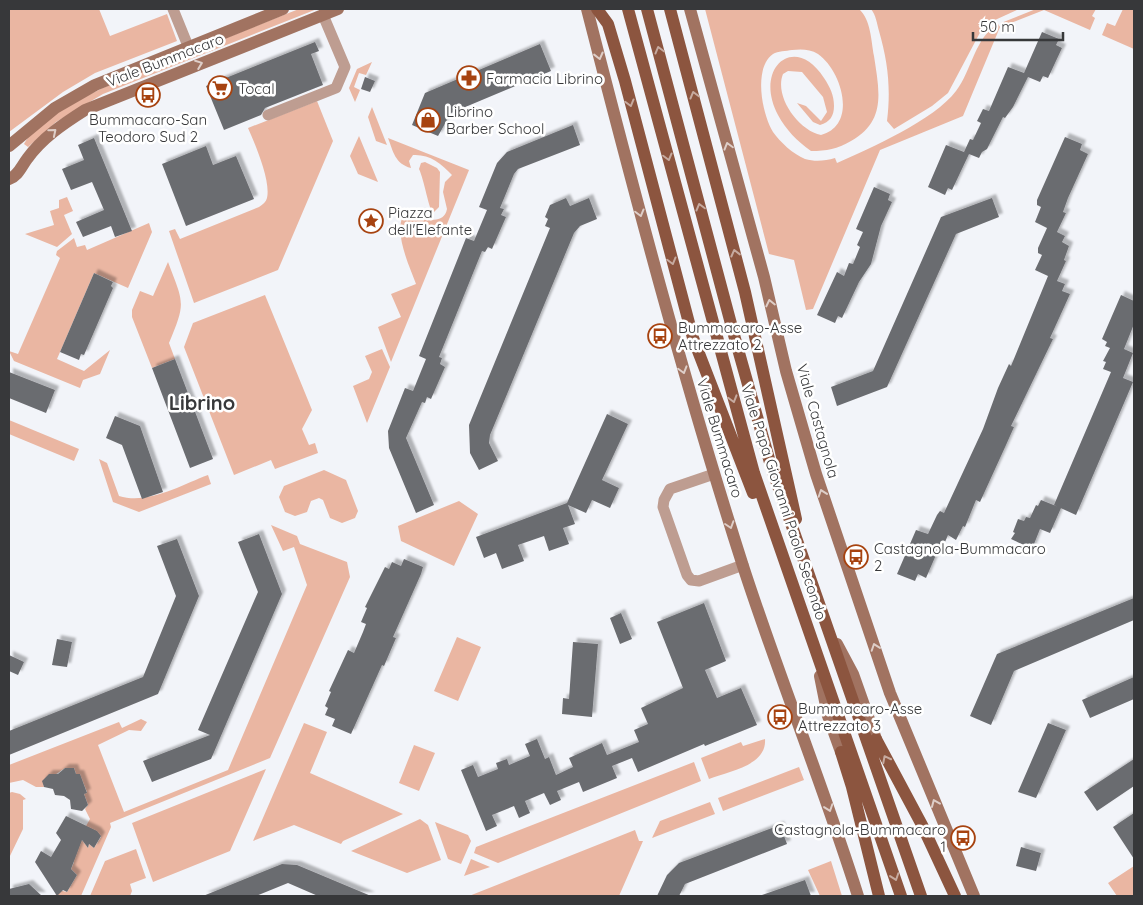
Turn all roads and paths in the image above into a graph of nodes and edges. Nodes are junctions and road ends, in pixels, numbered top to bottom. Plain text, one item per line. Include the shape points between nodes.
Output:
1 (173, 9) edge
2 (283, 9) edge
3 (338, 9) edge
4 (587, 9) edge
5 (597, 9) edge
6 (628, 9) edge
7 (647, 9) edge
8 (670, 9) edge
9 (690, 9) edge
10 (323, 15) junction
11 (188, 46) junction
12 (268, 116) dead end
13 (9, 148) edge
14 (13, 178) edge
15 (714, 474) junction
16 (743, 565) junction
17 (807, 573) junction
18 (798, 601) junction
19 (871, 741) junction
20 (845, 750) junction
21 (858, 896) edge
22 (879, 896) edge
23 (901, 896) edge
24 (921, 896) edge
25 (955, 896) edge
26 (974, 896) edge

1 - 11 street
2 - 11 main road
3 - 10 main road, Viale Bummacaro
4 -> 15 main road, Viale Bummacaro via 660,289
5 -> 18 main road via 608,24 625,81 694,338 739,459
6 -> 18 main road, Viale Papa Giovanni Paolo Secondo via 751,464
17 -> 7 main road, Viale Papa Giovanni Paolo Secondo via 734,336
17 -> 8 main road via 745,292
26 -> 9 main road, Viale Castagnola via 890,693 813,464
10 - 12 street via 345,67 336,88
14 -> 10 main road, Viale Bummacaro via 51,133 85,110
11 - 13 main road via 70,98
13 - 14 main road via 18,156
15 -> 16 main road, Viale Bummacaro
15 - 16 street via 670,489 663,507 691,580 699,581
16 -> 21 main road, Viale Bummacaro
17 - 19 main road, Viale Papa Giovanni Paolo Secondo
18 - 20 main road, Viale Papa Giovanni Paolo Secondo
19 - 24 main road
25 -> 19 main road via 922,824
20 - 22 main road
20 -> 23 main road

